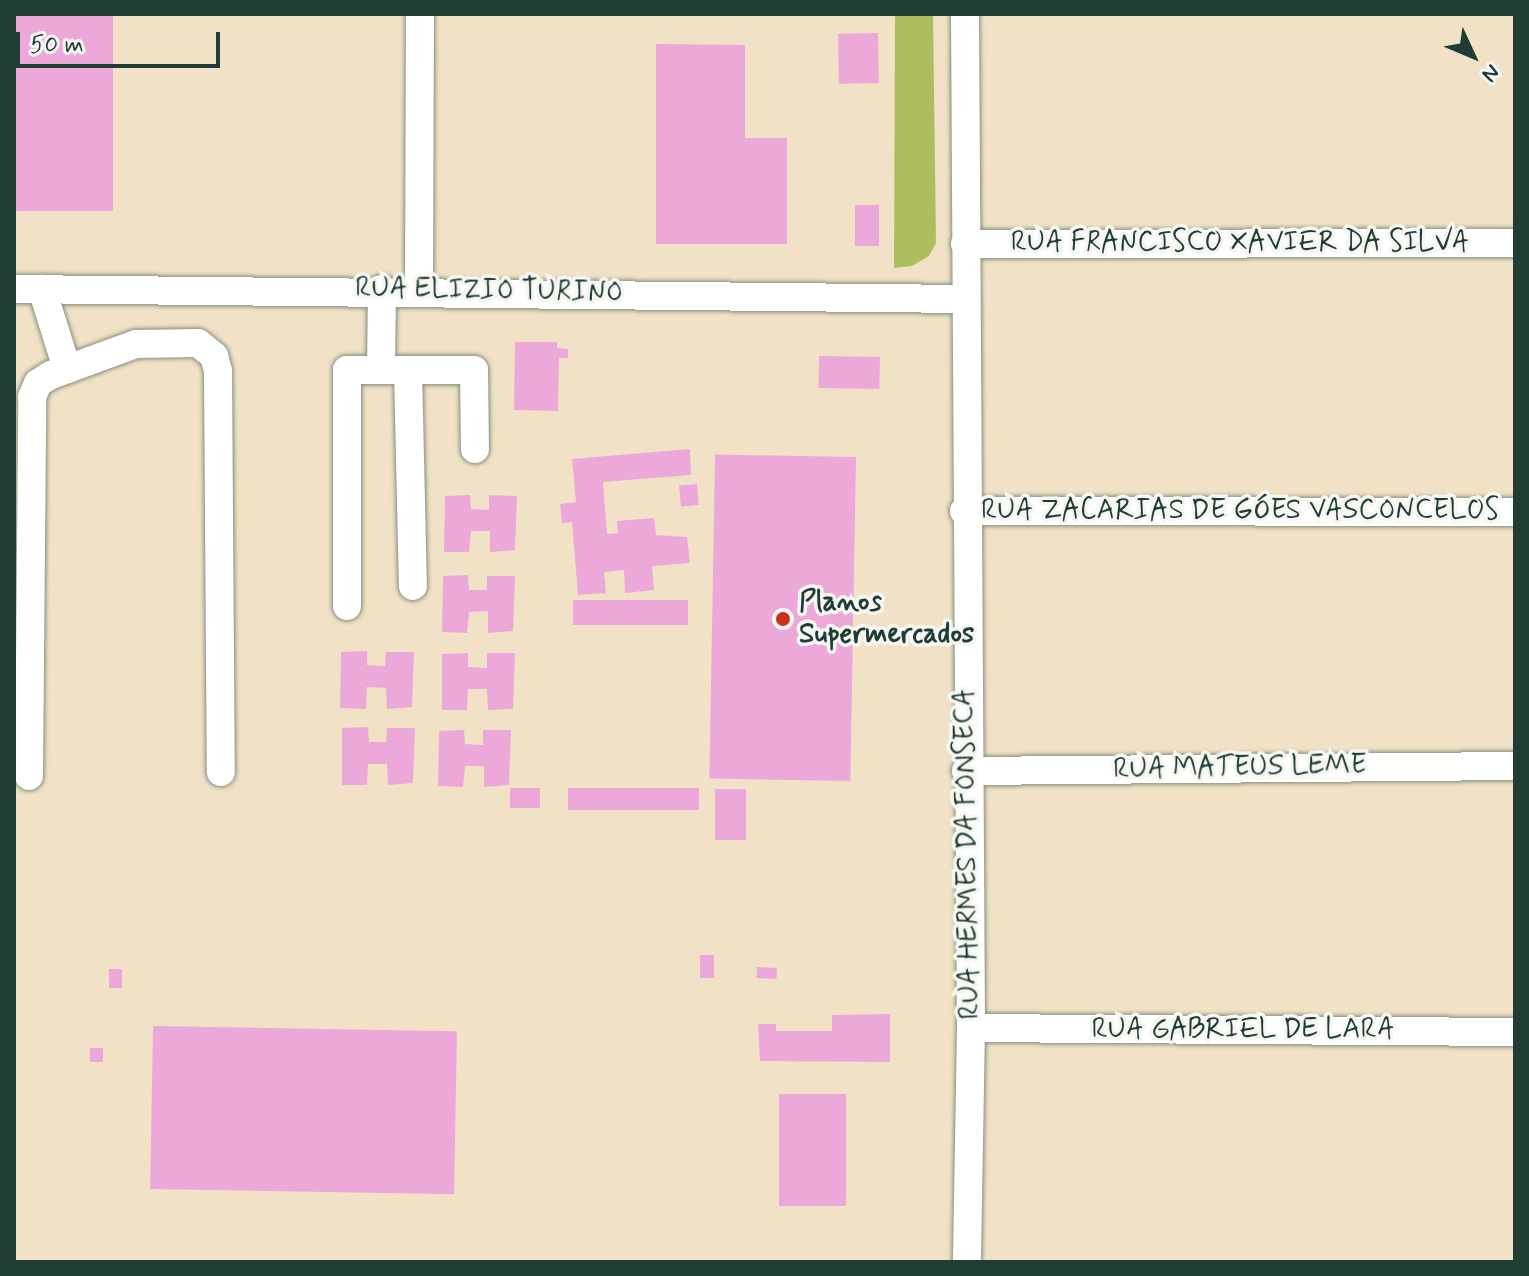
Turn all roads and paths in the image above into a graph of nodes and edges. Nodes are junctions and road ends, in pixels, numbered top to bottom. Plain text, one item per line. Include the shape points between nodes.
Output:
1 (420, 14) edge
2 (965, 14) edge
3 (1515, 243) edge
4 (965, 244) junction
5 (14, 289) edge
6 (42, 289) junction
7 (382, 289) junction
8 (419, 290) junction
9 (964, 299) junction
10 (67, 369) junction
11 (394, 370) junction
12 (475, 449) dead end
13 (964, 511) junction
14 (1515, 512) edge
15 (413, 586) dead end
16 (347, 606) dead end
17 (1515, 766) edge
18 (966, 771) junction
19 (221, 772) dead end
20 (29, 776) dead end
21 (971, 1028) junction
22 (1515, 1032) edge
23 (967, 1262) edge

1 - 8 street
2 - 4 street, RUA HERMES DA FONSECA
3 - 4 street, RUA FRANCISCO XAVIER DA SILVA
4 - 9 street, RUA HERMES DA FONSECA
5 - 6 street, RUA ELIZIO TURINO
6 - 7 street, RUA ELIZIO TURINO
6 - 10 street
7 - 8 street, RUA ELIZIO TURINO
7 - 11 street
8 - 9 street, RUA ELIZIO TURINO
9 - 13 street, RUA HERMES DA FONSECA
10 - 19 street via 136,344 198,343 214,356
10 - 20 street via 38,383 32,397
11 - 12 street via 474,370
11 - 15 street
11 - 16 street via 347,370
13 - 14 street, RUA ZACARIAS DE GÓES VASCONCELOS
13 - 18 street, RUA HERMES DA FONSECA
17 - 18 street, RUA MATEUS LEME
18 - 21 street, RUA HERMES DA FONSECA
21 - 22 street, RUA GABRIEL DE LARA
21 - 23 street, RUA HERMES DA FONSECA

